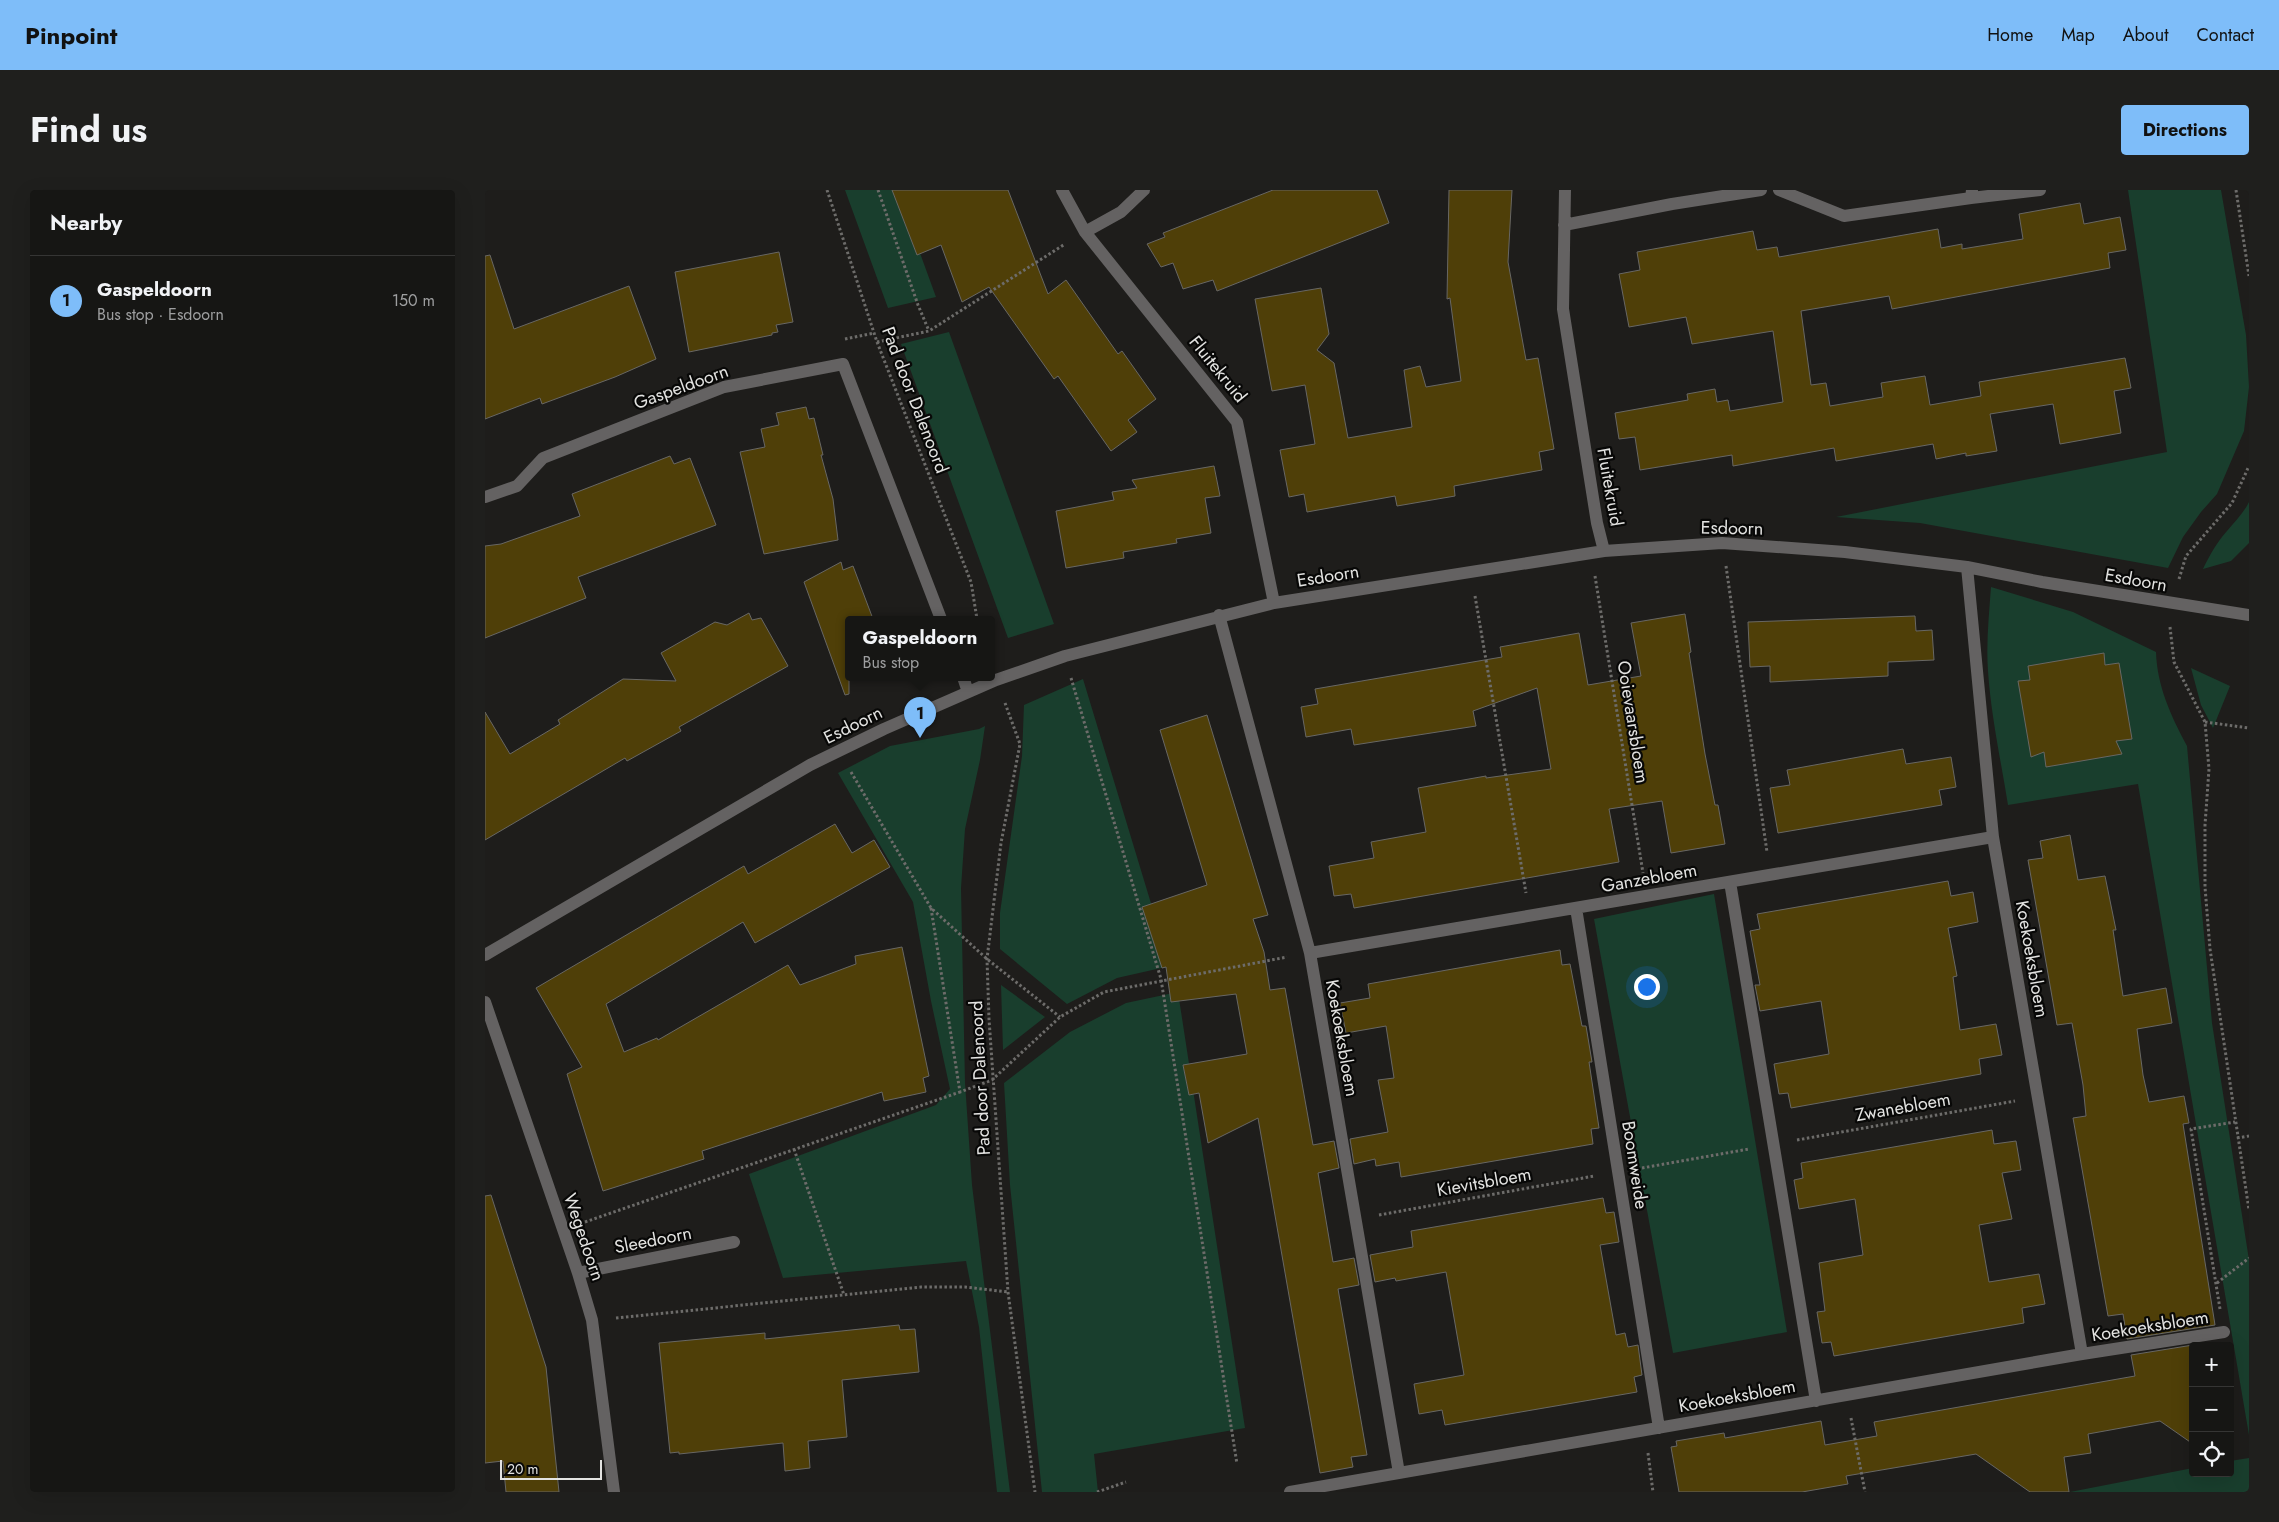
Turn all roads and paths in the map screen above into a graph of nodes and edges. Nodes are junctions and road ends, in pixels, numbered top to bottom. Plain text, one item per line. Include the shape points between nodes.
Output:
1 (827, 190) edge
2 (878, 190) edge
3 (1062, 190) edge
4 (1144, 190) edge
5 (1565, 190) edge
6 (1761, 190) edge
7 (1779, 190) edge
8 (2040, 190) edge
9 (2236, 190) edge
10 (1972, 194) edge
11 (1564, 224) junction
12 (1085, 232) junction
13 (2249, 276) edge
14 (929, 331) junction
15 (877, 342) junction
16 (2249, 466) edge
17 (485, 497) edge
18 (1723, 543) junction
19 (1604, 551) junction
20 (1591, 552) junction
21 (1967, 567) junction
22 (1471, 571) junction
23 (1274, 603) junction
24 (2174, 605) junction
25 (1219, 615) junction
26 (2249, 615) edge
27 (940, 616) edge
28 (977, 616) edge
29 (1065, 656) junction
30 (996, 680) joint
31 (965, 681) edge
32 (994, 681) edge
33 (969, 692) junction
34 (2205, 722) junction
35 (2249, 728) edge
36 (839, 751) junction
37 (1993, 837) junction
38 (1770, 875) junction
39 (1730, 882) junction
40 (1647, 896) junction
41 (931, 908) junction
42 (1576, 908) junction
43 (1530, 916) junction
44 (1310, 953) junction
45 (485, 955) edge
46 (987, 960) junction
47 (1161, 980) junction
48 (485, 1002) edge
49 (1061, 1017) junction
50 (992, 1080) junction
51 (960, 1092) junction
52 (2038, 1097) junction
53 (2235, 1122) junction
54 (2249, 1136) edge
55 (2237, 1138) junction
56 (1773, 1144) junction
57 (794, 1149) junction
58 (1618, 1172) junction
59 (2249, 1210) edge
60 (1356, 1219) junction
61 (563, 1229) junction
62 (734, 1242) dead end
63 (2249, 1258) edge
64 (579, 1273) junction
65 (1008, 1292) junction
66 (844, 1296) junction
67 (592, 1320) junction
68 (2224, 1332) dead end
69 (2082, 1354) junction
70 (1847, 1395) junction
71 (1815, 1400) junction
72 (1659, 1428) junction
73 (1643, 1431) junction
74 (1237, 1464) dead end
75 (1399, 1473) junction
76 (1126, 1482) dead end
77 (613, 1492) edge
78 (1035, 1492) edge
79 (1097, 1492) edge
80 (1290, 1492) edge
81 (1653, 1492) edge
82 (1865, 1492) edge

1 - 15 path, Pad door Dalenoord
2 - 14 path
3 - 12 street, Fluitekruid
4 - 12 street via 1121,212
5 - 11 street, Fluitekruid
6 - 11 street
7 - 10 street via 1844,216
8 - 10 street
9 - 13 path
11 - 19 street, Fluitekruid via 1563,309
12 - 14 path
12 - 23 street, Fluitekruid via 1237,422
14 - 15 path
15 - 28 path, Pad door Dalenoord via 971,582
16 - 24 path via 2232,503 2186,556
17 - 27 street, Gaspeldoorn via 517,486 543,458 724,387 843,364
18 - 19 street, Esdoorn
18 - 21 street, Esdoorn via 1845,552
18 - 38 path
19 - 20 street, Esdoorn
20 - 22 street, Esdoorn
20 - 40 path, Ooievaarsbloem
21 - 24 street, Esdoorn
21 - 37 street, Koekoeksbloem
22 - 23 street, Esdoorn
22 - 43 path
23 - 25 street, Esdoorn
24 - 26 street, Esdoorn
24 - 34 path via 2169,632 2174,662
25 - 29 street, Esdoorn
25 - 44 street, Koekoeksbloem
29 - 30 street, Esdoorn
29 - 47 path
30 - 46 path, Pad door Dalenoord via 1020,744 1001,843
31 - 33 street
32 - 33 street, Esdoorn
33 - 36 street, Esdoorn
34 - 35 path
34 - 53 path via 2209,769 2205,887 2210,949
36 - 41 path
36 - 45 street, Esdoorn via 810,764
37 - 38 street, Ganzebloem
37 - 52 street, Koekoeksbloem
38 - 39 street, Ganzebloem
39 - 40 street, Ganzebloem
39 - 56 street
40 - 42 street, Ganzebloem
41 - 46 path
41 - 51 path
42 - 43 street, Ganzebloem
42 - 58 street, Boomweide
43 - 44 street, Ganzebloem
44 - 47 path
44 - 60 street, Koekoeksbloem
46 - 49 path
46 - 50 path, Pad door Dalenoord
47 - 49 path via 1105,992
47 - 74 path
48 - 61 street, Wegedoorn
49 - 50 path
50 - 51 path
50 - 65 path, Pad door Dalenoord
51 - 57 path
52 - 56 path, Zwanebloem
52 - 69 street, Koekoeksbloem
53 - 55 path
53 - 63 path via 2191,1129 2216,1284
54 - 55 path
55 - 59 path
56 - 58 path, Zwanebloem
56 - 71 street
57 - 61 path
57 - 66 path
58 - 60 path, Kievitsbloem
58 - 72 street, Boomweide
60 - 75 street, Koekoeksbloem
61 - 64 street, Wegedoorn
62 - 64 street, Sleedoorn
64 - 67 street, Wegedoorn
65 - 66 path via 965,1287 921,1288
65 - 78 path, Pad door Dalenoord
66 - 67 path
67 - 77 street, Wegedoorn
68 - 69 street, Koekoeksbloem
69 - 70 street, Koekoeksbloem
70 - 71 street, Koekoeksbloem
70 - 82 path
71 - 72 street, Koekoeksbloem
72 - 73 street, Koekoeksbloem
73 - 75 street, Koekoeksbloem
73 - 81 path
75 - 80 street, Koekoeksbloem
76 - 79 path

